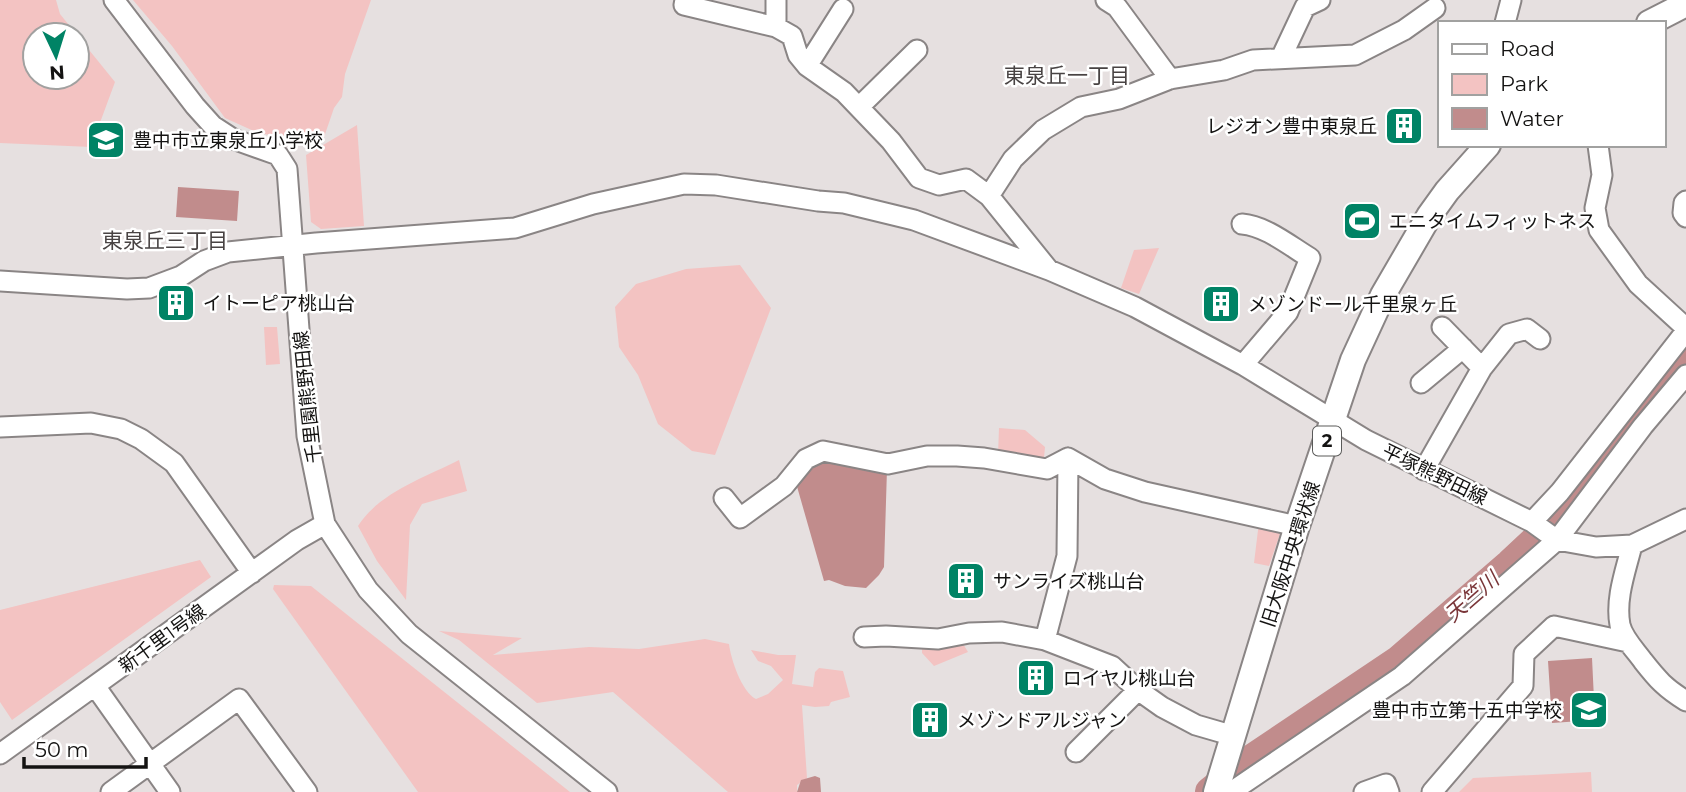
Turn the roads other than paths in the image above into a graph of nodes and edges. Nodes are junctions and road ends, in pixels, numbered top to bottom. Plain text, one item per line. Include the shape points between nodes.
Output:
1 (114, 0) edge
2 (685, 0) edge
3 (776, 0) edge
4 (1320, 0) edge
5 (1511, 0) edge
6 (1115, 3) edge
7 (1686, 4) edge
8 (843, 9) dead end
9 (1436, 10) edge
10 (1506, 21) edge
11 (1653, 21) edge
12 (776, 27) junction
13 (917, 50) dead end
14 (1281, 58) junction
15 (807, 66) junction
16 (1170, 79) junction
17 (859, 107) junction
18 (1486, 147) edge
19 (1598, 147) edge
20 (989, 196) junction
21 (1686, 201) edge
22 (1686, 217) edge
23 (1242, 223) dead end
24 (293, 246) junction
25 (1049, 270) junction
26 (0, 281) edge
27 (1442, 327) dead end
28 (1686, 329) edge
29 (1540, 339) dead end
30 (1463, 348) junction
31 (1243, 365) junction
32 (1482, 368) junction
33 (1686, 375) edge
34 (1421, 383) dead end
35 (1334, 419) junction
36 (0, 427) edge
37 (1068, 458) junction
38 (1424, 470) junction
39 (724, 498) dead end
40 (1686, 519) edge
41 (325, 524) junction
42 (1297, 526) junction
43 (1545, 531) junction
44 (1632, 545) junction
45 (252, 573) junction
46 (864, 637) dead end
47 (1045, 640) junction
48 (1628, 642) junction
49 (95, 686) junction
50 (1138, 690) junction
51 (1686, 701) edge
52 (1234, 736) junction
53 (1076, 752) dead end
54 (0, 754) edge
55 (149, 764) junction
56 (111, 792) edge
57 (170, 792) edge
58 (307, 792) edge
59 (607, 792) edge
60 (1216, 792) edge
61 (1231, 792) edge
62 (1363, 792) edge
63 (1389, 792) edge
64 (1432, 792) edge

1 - 24 street, 千里園熊野田線 via 213,126 233,139 269,150 283,161
2 - 12 street via 684,5
3 - 12 street
4 - 14 street via 1305,7
5 - 10 street
6 - 16 street
7 - 11 main road
8 - 15 street
9 - 14 street via 1355,55
12 - 15 street via 792,36
13 - 17 street
14 - 16 street
15 - 17 street
16 - 20 street via 1119,99 1081,107 1043,130 1013,159
17 - 20 street via 919,178 939,185 966,179
18 - 35 main road, 旧大阪中央環状線 / 2 via 1438,203 1400,264 1362,339
19 - 28 street via 1602,175 1595,208 1599,230 1638,284
20 - 25 street
21 - 22 street
23 - 31 street via 1310,258 1288,312
24 - 25 street, 平塚熊野田線 via 516,228 667,186 699,184 874,209
24 - 26 street, 平塚熊野田線 via 219,254 149,288
24 - 41 street, 千里園熊野田線 via 307,436
25 - 31 street, 平塚熊野田線 via 1158,318
27 - 30 street
28 - 43 street via 1560,492
29 - 32 street via 1527,329 1509,334
30 - 32 street
30 - 34 street
31 - 35 street, 平塚熊野田線
32 - 38 street
33 - 43 street
35 - 38 street, 平塚熊野田線
35 - 42 main road, 旧大阪中央環状線 / 2
36 - 45 street via 91,423 141,439 174,463
37 - 39 street via 1047,469 949,456 888,464 823,451 806,459 784,486 740,519
37 - 42 street via 1105,479 1145,492
37 - 47 street via 1067,556
38 - 43 street, 平塚熊野田線
40 - 44 street, 平塚熊野田線
41 - 45 street, 新千里1号線
41 - 59 street, 千里園熊野田線 via 392,618
42 - 52 main road, 旧大阪中央環状線 / 2
43 - 44 street, 平塚熊野田線 via 1596,547
43 - 61 street via 1402,676
44 - 48 street via 1619,605 1620,626
45 - 49 street, 新千里1号線
46 - 47 street via 937,639 1002,632
47 - 50 street via 1112,666
48 - 51 street via 1664,688
48 - 64 street via 1553,626 1524,654 1523,686
49 - 54 street, 新千里1号線
49 - 55 street
50 - 52 street via 1196,725
50 - 53 street
52 - 60 main road, 旧大阪中央環状線 / 2
55 - 56 street
55 - 57 street
55 - 58 street via 239,699
62 - 63 street via 1386,784

